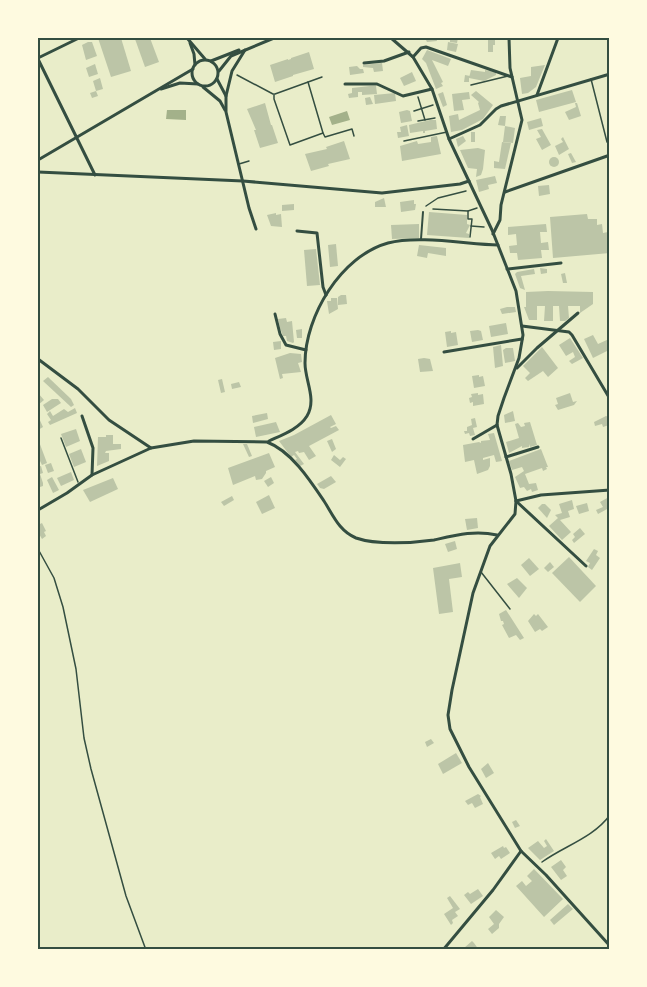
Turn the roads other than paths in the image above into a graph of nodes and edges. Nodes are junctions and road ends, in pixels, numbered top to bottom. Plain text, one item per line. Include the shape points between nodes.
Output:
1 (79, 38) edge
2 (187, 38) edge
3 (274, 38) edge
4 (392, 38) edge
5 (509, 38) edge
6 (558, 38) edge
7 (189, 42) junction
8 (246, 48) junction
9 (408, 52) junction
10 (413, 57) junction
11 (38, 59) edge
12 (205, 60) junction
13 (211, 61) junction
14 (364, 63) dead end
15 (194, 67) junction
16 (219, 71) junction
17 (609, 74) edge
18 (511, 76) junction
19 (217, 79) junction
20 (591, 79) junction
21 (345, 84) dead end
22 (201, 85) junction
23 (471, 85) dead end
24 (432, 89) junction
25 (156, 90) junction
26 (226, 96) junction
27 (536, 96) junction
28 (518, 101) junction
29 (226, 112) junction
30 (447, 132) junction
31 (77, 137) junction
32 (449, 139) junction
33 (404, 141) dead end
34 (607, 142) dead end
35 (609, 155) edge
36 (38, 160) edge
37 (249, 161) dead end
38 (239, 164) junction
39 (38, 172) edge
40 (95, 175) junction
41 (243, 181) junction
42 (469, 181) junction
43 (505, 192) junction
44 (423, 212) road end
45 (256, 229) dead end
46 (297, 231) dead end
47 (493, 234) junction
48 (421, 241) junction
49 (498, 245) junction
50 (561, 263) dead end
51 (507, 270) junction
52 (326, 295) junction
53 (578, 313) dead end
54 (275, 314) dead end
55 (522, 326) junction
56 (556, 331) junction
57 (522, 339) junction
58 (306, 350) junction
59 (444, 352) dead end
60 (38, 359) edge
61 (516, 369) junction
62 (609, 399) edge
63 (82, 416) dead end
64 (497, 425) junction
65 (61, 438) dead end
66 (472, 439) dead end
67 (267, 442) junction
68 (537, 447) dead end
69 (151, 448) junction
70 (506, 457) junction
71 (92, 475) junction
72 (79, 484) junction
73 (609, 490) edge
74 (516, 501) junction
75 (38, 510) edge
76 (497, 535) junction
77 (586, 566) dead end
78 (480, 572) junction
79 (510, 609) dead end
80 (521, 851) junction
81 (609, 946) edge
82 (443, 950) edge

1 - 11 street
2 - 7 street
3 - 8 street
4 - 9 street
5 - 18 street
6 - 27 street
7 - 12 street
7 - 15 street
8 - 13 street
8 - 16 street via 231,56
8 - 26 street via 232,71
9 - 10 street
9 - 14 street
10 - 18 street via 426,47
10 - 24 street
11 - 31 street
12 - 13 street
12 - 15 street
13 - 16 street
15 - 22 street via 193,78
15 - 25 street
16 - 19 street
17 - 20 street
18 - 23 lane
18 - 28 street
19 - 22 street via 211,85
19 - 26 street
20 - 27 street
20 - 34 lane
21 - 24 street via 377,84 404,96
22 - 25 street via 180,83
22 - 29 street via 220,101
24 - 30 street
25 - 31 street
26 - 29 street
27 - 28 street
28 - 32 street via 496,109 480,124
28 - 43 street via 522,120
29 - 38 street
30 - 32 street
30 - 33 lane
31 - 36 street
31 - 40 street
32 - 42 street
35 - 43 street
37 - 38 lane
38 - 41 street
39 - 40 street
40 - 41 street
41 - 42 street via 381,193
41 - 45 street
42 - 47 street
43 - 47 street
44 - 48 street
46 - 52 street via 317,233
47 - 49 street
48 - 49 street
48 - 52 street via 378,247 352,265
49 - 51 street
50 - 51 street
51 - 55 street via 516,291
52 - 58 street via 314,317
53 - 56 street
54 - 58 street via 286,345
55 - 56 street
55 - 57 street
56 - 61 street
56 - 62 street via 572,335
57 - 59 street
57 - 61 street
58 - 67 street via 310,409 302,423
60 - 69 street via 78,389 109,420
61 - 64 street
63 - 71 street via 93,448
64 - 66 street
64 - 70 street
65 - 72 lane
67 - 69 street via 194,441
67 - 76 street via 288,455 339,526 355,537 414,542 483,531
68 - 70 street
69 - 71 street
70 - 74 street
71 - 72 street
72 - 75 street
73 - 74 street via 541,495
74 - 76 street via 515,514
74 - 77 street
76 - 78 street
78 - 79 lane
78 - 80 street via 465,624 449,722 455,742
80 - 81 street
80 - 82 street

